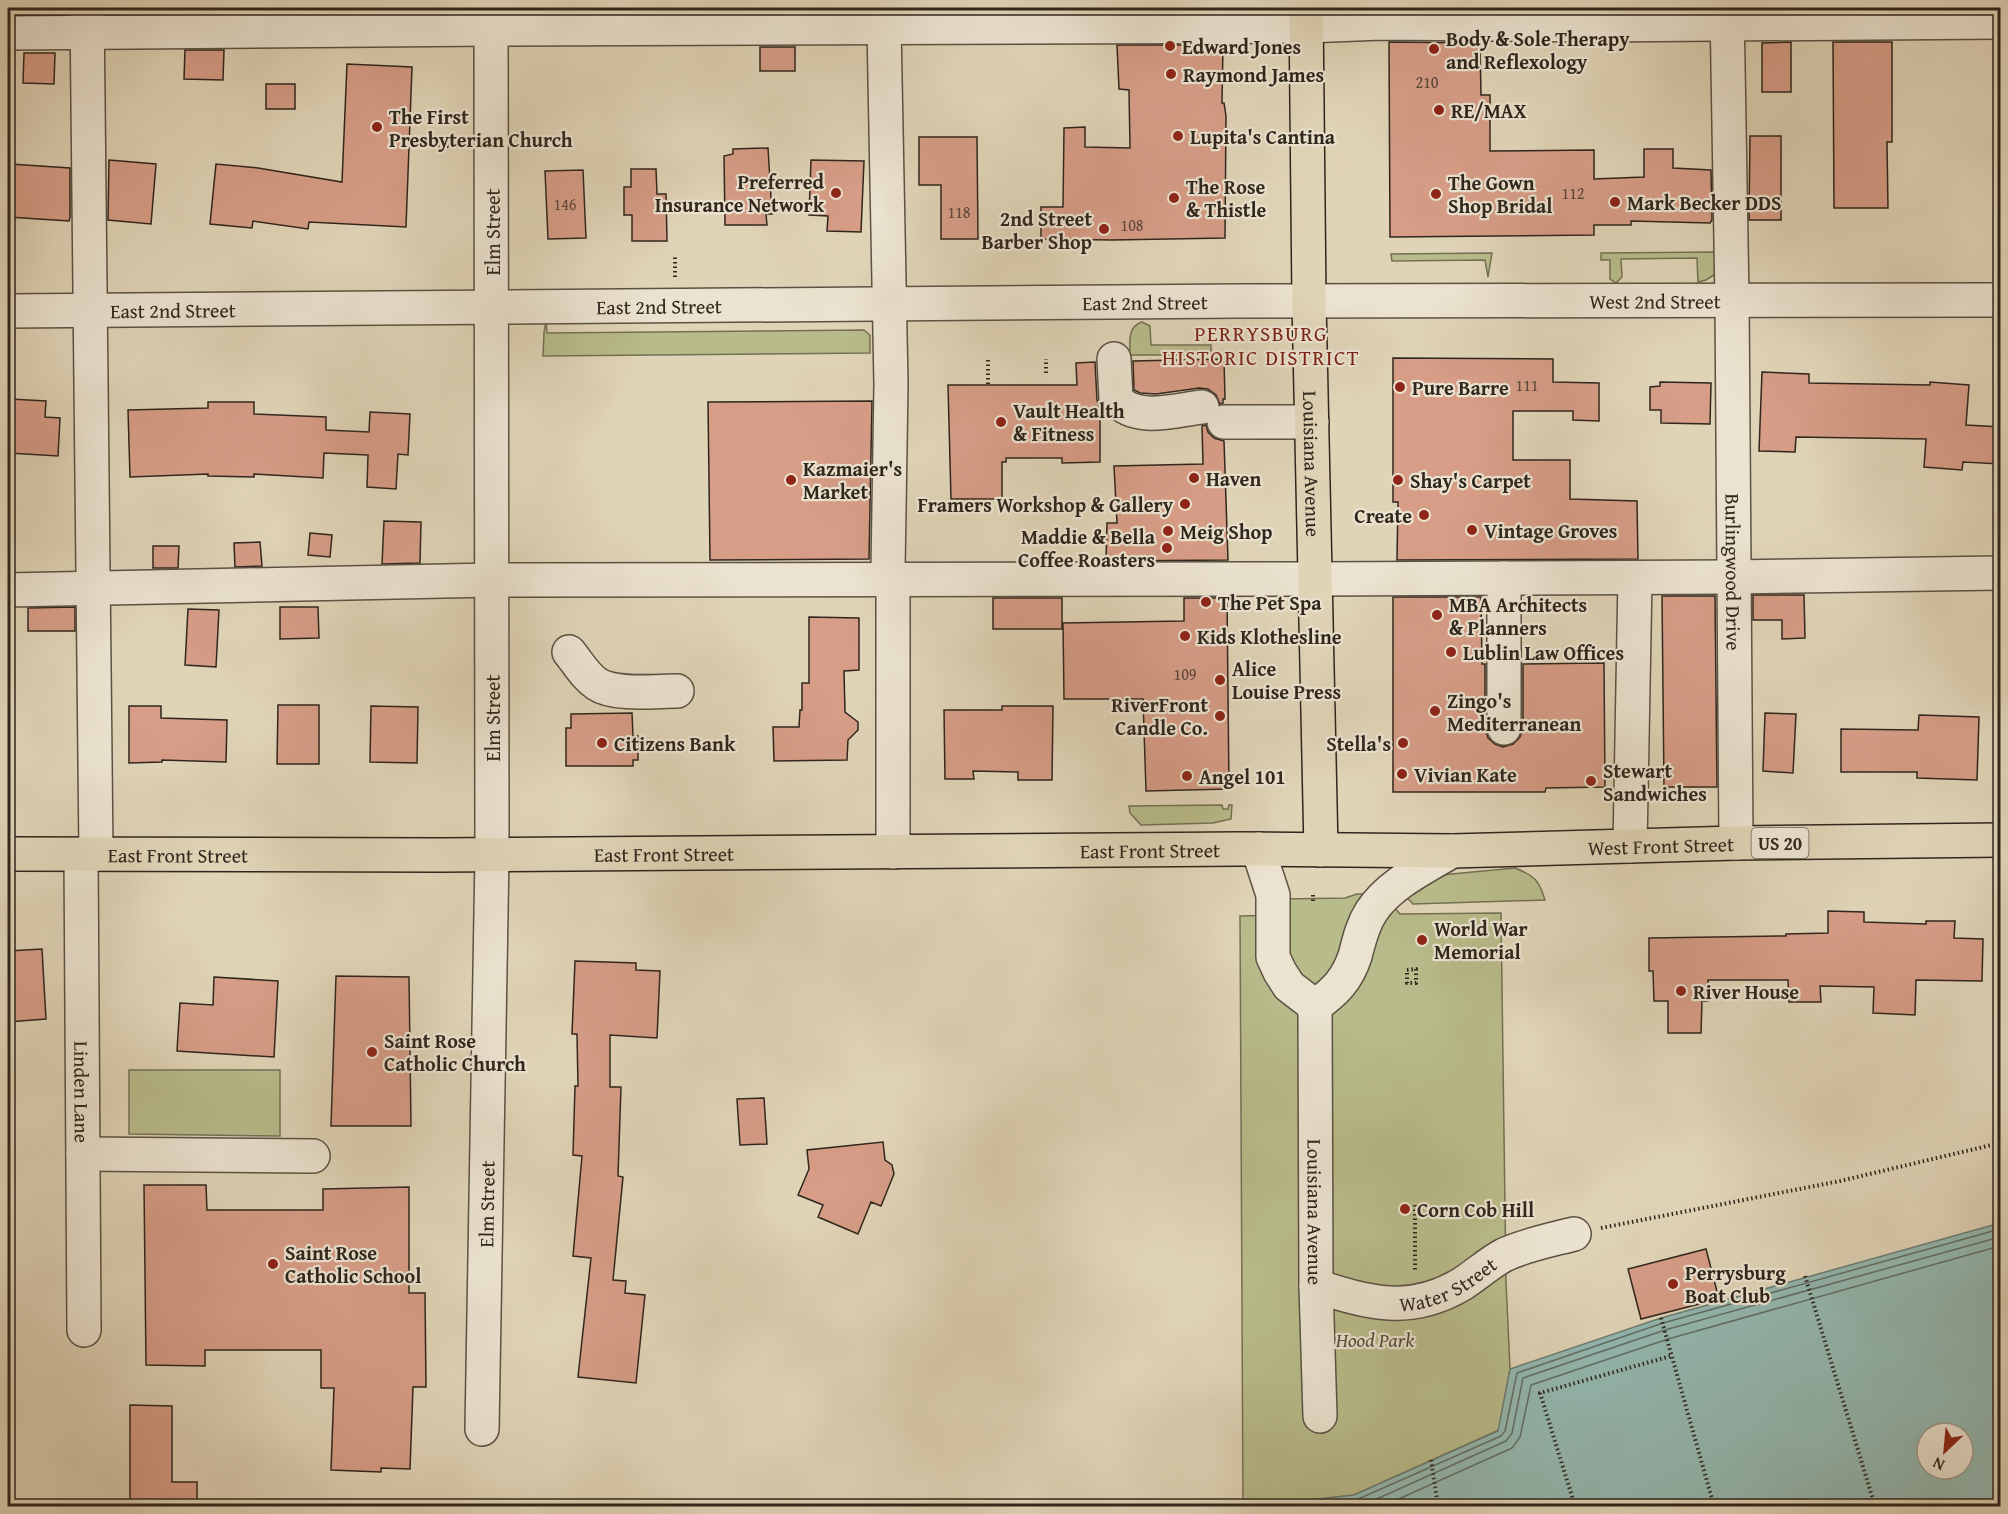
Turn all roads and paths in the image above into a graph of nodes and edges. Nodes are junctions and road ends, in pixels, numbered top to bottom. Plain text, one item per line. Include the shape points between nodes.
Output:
1 (1727, 16) edge
2 (1307, 17) edge
3 (491, 18) edge
4 (87, 20) edge
5 (2001, 22) edge
6 (884, 27) junction
7 (8, 33) edge
8 (675, 257) dead end
9 (675, 277) dead end
10 (1732, 300) junction
11 (2001, 300) edge
12 (1309, 301) junction
13 (890, 304) junction
14 (492, 308) junction
15 (8, 311) edge
16 (91, 311) junction
17 (1046, 359) dead end
18 (1114, 359) dead end
19 (988, 360) dead end
20 (1046, 373) dead end
21 (988, 384) dead end
22 (1209, 417) junction
23 (1117, 422) dead end
24 (1312, 422) junction
25 (2001, 573) edge
26 (1733, 577) junction
27 (1504, 578) junction
28 (1635, 578) junction
29 (1315, 579) junction
30 (492, 580) junction
31 (893, 580) junction
32 (94, 589) junction
33 (8, 590) edge
34 (569, 652) dead end
35 (677, 691) dead end
36 (1504, 728) dead end
37 (2001, 840) edge
38 (1736, 843) junction
39 (1630, 846) junction
40 (1258, 849) junction
41 (1321, 850) junction
42 (1452, 851) junction
43 (893, 852) junction
44 (8, 854) edge
45 (89, 854) junction
46 (492, 855) junction
47 (1313, 894) dead end
48 (1313, 901) dead end
49 (1315, 1006) junction
50 (2001, 1143) edge
51 (83, 1154) junction
52 (313, 1156) dead end
53 (1415, 1205) dead end
54 (1574, 1234) joint
55 (1416, 1276) dead end
56 (1805, 1276) dead end
57 (1316, 1286) junction
58 (1661, 1318) dead end
59 (84, 1330) dead end
60 (1671, 1356) junction
61 (1320, 1416) dead end
62 (482, 1429) dead end
63 (1431, 1460) dead end
64 (1438, 1506) edge
65 (1575, 1506) edge
66 (1714, 1506) edge
67 (1875, 1506) edge

1 - 2 street via 1480,24 1381,23
1 - 5 street
1 - 10 street, Burlingwood Drive
2 - 6 street via 1023,27
2 - 12 main road, Louisiana Avenue
3 - 4 street
3 - 6 street
3 - 14 street, Elm Street
4 - 7 street
4 - 16 street, Linden Lane
6 - 13 street
8 - 9 path
10 - 11 street, West 2nd Street
10 - 12 street, West 2nd Street
10 - 26 street, Burlingwood Drive
12 - 13 street, East 2nd Street
12 - 24 main road, Louisiana Avenue
13 - 14 street, East 2nd Street
13 - 31 street via 888,570
14 - 16 street, East 2nd Street
14 - 30 street, Elm Street
15 - 16 street, East 2nd Street
16 - 32 street, Linden Lane
17 - 20 path
18 - 22 street via 1116,399 1128,409
19 - 21 path
22 - 23 street
22 - 24 street
24 - 29 main road, Louisiana Avenue
25 - 26 street
26 - 28 street
26 - 38 street, Burlingwood Drive
27 - 28 street
27 - 29 street
27 - 36 street
28 - 39 street
29 - 31 street
29 - 41 main road, Louisiana Avenue
30 - 31 street
30 - 32 street
30 - 46 street, Elm Street
31 - 43 street
32 - 33 street
32 - 45 street, Linden Lane
34 - 35 street via 591,680 605,688
37 - 38 main road, West Front Street / US 20
38 - 39 main road, West Front Street / US 20
39 - 42 main road, West Front Street / US 20
40 - 41 main road, East Front Street
40 - 43 main road, East Front Street
40 - 49 street via 1273,895 1273,957 1289,986
41 - 42 main road, West Front Street / US 20
42 - 49 street via 1380,900 1361,932 1346,977 1335,992
43 - 46 main road, East Front Street
44 - 45 main road, East Front Street
45 - 46 main road, East Front Street
45 - 51 street, Linden Lane
46 - 62 street, Elm Street
47 - 48 path
49 - 57 street, Louisiana Avenue
50 - 54 path via 1840,1181
51 - 52 street
51 - 59 street, Linden Lane
53 - 55 path
54 - 57 street, Water Street via 1513,1251 1442,1294 1404,1303 1360,1300
56 - 67 path
57 - 61 street, Louisiana Avenue
58 - 60 path
60 - 65 path via 1540,1393
60 - 66 path
63 - 64 path

